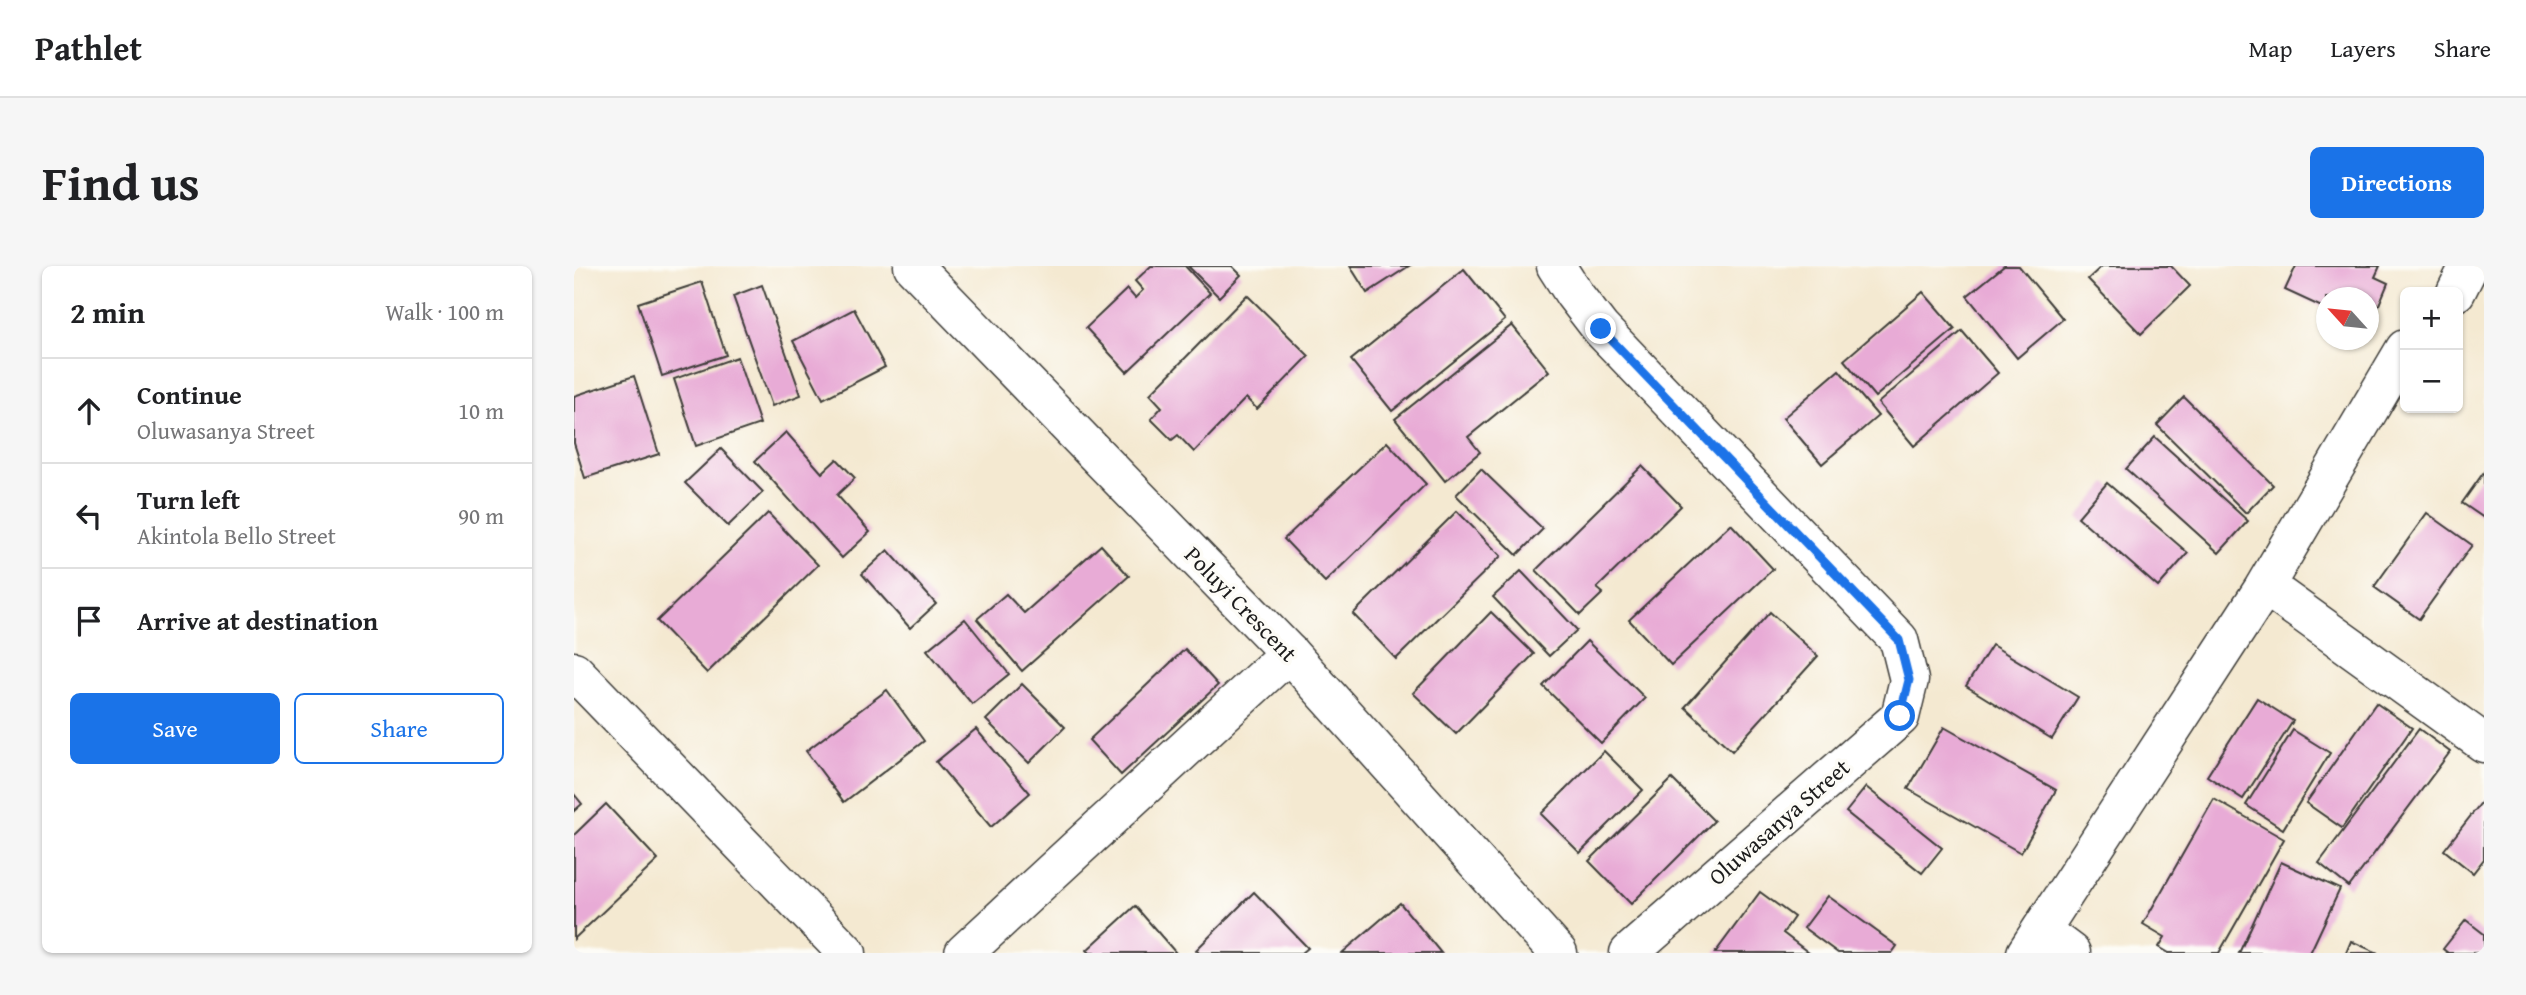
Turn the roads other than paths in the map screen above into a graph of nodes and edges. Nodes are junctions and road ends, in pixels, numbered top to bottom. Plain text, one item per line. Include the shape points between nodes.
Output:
1 (914, 266) edge
2 (1556, 266) edge
3 (2445, 266) edge
4 (2469, 266) edge
5 (2434, 287) edge
6 (2458, 287) edge
7 (2404, 350) edge
8 (2400, 395) edge
9 (2281, 597) junction
10 (1289, 653) junction
11 (574, 671) edge
12 (2484, 743) edge
13 (2052, 951) edge
14 (846, 953) edge
15 (964, 953) edge
16 (1558, 953) edge
17 (1629, 953) edge

1 - 10 street, Poluyi Crescent
2 - 17 street, Oluwasanya Street via 1601,329 1899,640 1909,680 1900,716
3 - 5 street
4 - 6 street
7 - 13 street
8 - 9 street
9 - 12 street
9 - 13 street
10 - 15 street
10 - 16 street, Poluyi Crescent
11 - 14 street

